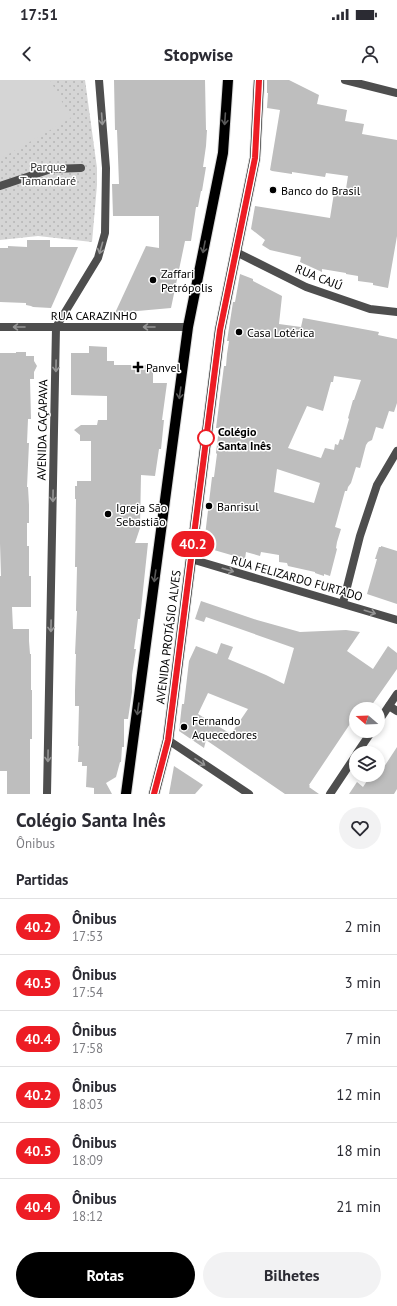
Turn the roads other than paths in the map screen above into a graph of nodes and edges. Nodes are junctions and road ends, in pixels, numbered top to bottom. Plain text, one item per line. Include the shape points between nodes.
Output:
1 (99, 80) edge
2 (228, 80) edge
3 (259, 80) edge
4 (345, 80) edge
5 (397, 93) edge
6 (81, 168) dead end
7 (0, 186) edge
8 (236, 252) junction
9 (397, 312) edge
10 (0, 327) edge
11 (56, 327) junction
12 (188, 327) junction
13 (397, 451) edge
14 (191, 559) junction
15 (343, 603) junction
16 (397, 620) edge
17 (397, 694) edge
18 (389, 706) junction
19 (397, 711) edge
20 (385, 712) edge
21 (168, 740) junction
22 (349, 766) edge
23 (47, 794) edge
24 (126, 794) edge
25 (154, 794) edge
26 (249, 794) edge
27 (330, 794) edge

1 -> 11 street via 106,168 105,233 98,258
2 -> 12 main road, AVENIDA PROTÁSIO ALVES via 223,153
3 - 8 main road, AVENIDA PROTÁSIO ALVES via 255,158
4 - 5 street
6 - 7 street via 52,169
8 - 9 street, RUA CAJÚ via 306,287 370,309
8 - 14 main road, AVENIDA PROTÁSIO ALVES via 220,330
11 -> 10 street, RUA CARAZINHO
12 -> 11 street, RUA CARAZINHO
11 -> 23 street, AVENIDA CAÇAPAVA
12 -> 24 main road, AVENIDA PROTÁSIO ALVES
13 - 15 street via 377,486 360,536
14 -> 15 street, RUA FELIZARDO FURTADO
14 - 21 main road, AVENIDA PROTÁSIO ALVES
15 -> 16 street, RUA FELIZARDO FURTADO
17 - 18 street
18 - 19 street
18 - 20 street
21 - 25 main road, AVENIDA PROTÁSIO ALVES
21 -> 26 street
22 - 27 street

